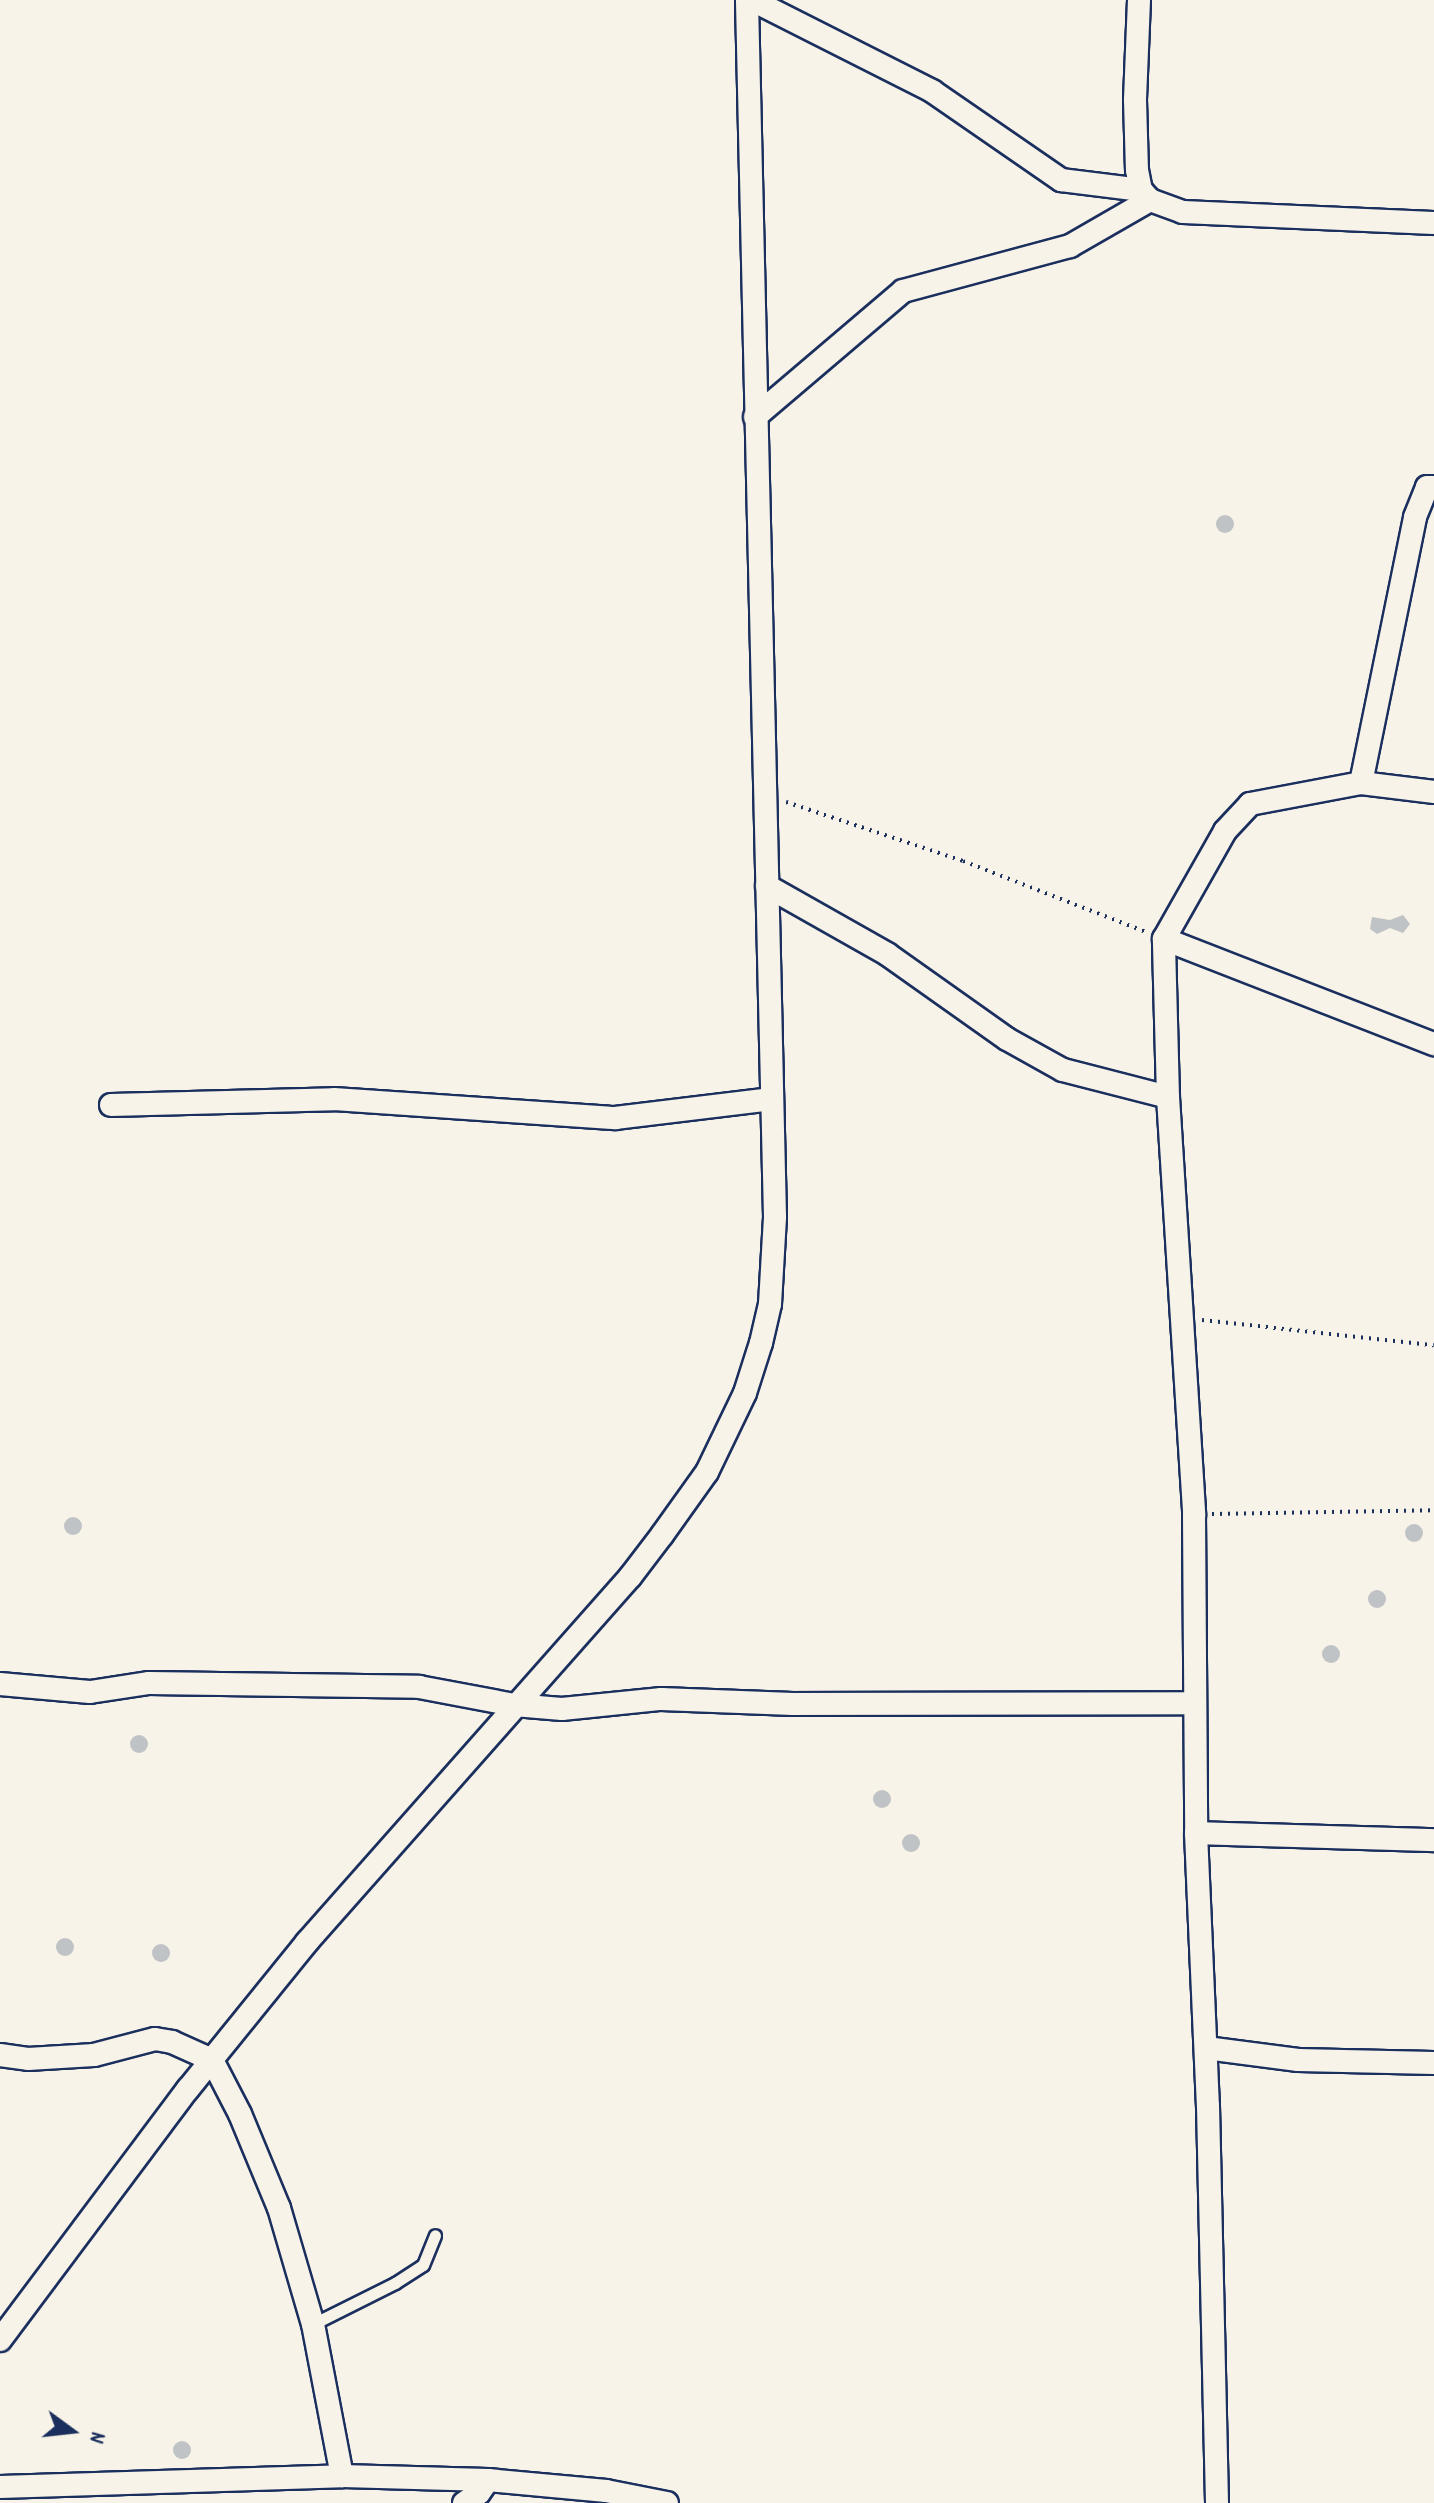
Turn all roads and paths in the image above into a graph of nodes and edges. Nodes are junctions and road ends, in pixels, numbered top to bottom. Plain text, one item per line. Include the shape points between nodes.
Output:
1 (750, 0) edge
2 (1139, 0) edge
3 (1146, 195) junction
4 (1434, 223) edge
5 (755, 417) junction
6 (1434, 487) edge
7 (1361, 783) junction
8 (1434, 792) edge
9 (765, 795) junction
10 (767, 886) junction
11 (1164, 939) junction
12 (1434, 1044) edge
13 (1168, 1097) junction
14 (772, 1099) junction
15 (111, 1105) dead end
16 (1182, 1318) junction
17 (1434, 1345) edge
18 (1434, 1510) edge
19 (1194, 1515) junction
20 (0, 1684) edge
21 (1195, 1703) junction
22 (514, 1705) junction
23 (1196, 1833) junction
24 (1434, 1840) edge
25 (1206, 2048) junction
26 (0, 2055) edge
27 (212, 2060) junction
28 (1434, 2063) edge
29 (435, 2235) dead end
30 (313, 2324) junction
31 (0, 2340) edge
32 (342, 2476) junction
33 (488, 2480) junction
34 (0, 2487) edge
35 (464, 2503) edge
36 (667, 2503) edge
37 (1217, 2503) edge

1 - 3 street via 932,91 1061,180
1 - 5 street
2 - 3 street via 1137,170
3 - 4 street via 1183,212
3 - 5 street via 1070,246 903,291
5 - 9 street
6 - 7 street via 1427,487 1415,517
7 - 8 street
7 - 11 street via 1250,804 1225,831
9 - 10 street
9 - 11 path via 963,861
10 - 13 street via 887,954 1007,1039 1063,1070
10 - 14 street
11 - 12 street
11 - 13 street
13 - 16 street
14 - 15 street via 615,1118 334,1099
14 - 22 street via 775,1217 770,1304 745,1393 707,1472 662,1535
16 - 17 path
16 - 19 street
18 - 19 path
19 - 21 street
20 - 22 street via 90,1692 149,1683 419,1687
21 - 22 street via 793,1704 686,1699 573,1709
21 - 23 street
22 - 27 street
23 - 24 street
23 - 25 street
25 - 28 street via 1298,2060
25 - 37 street
26 - 27 street via 94,2055 155,2039
27 - 30 street via 279,2208
27 - 31 street
29 - 30 lane via 423,2265
30 - 32 street
32 - 33 street
32 - 34 street
33 - 35 street
33 - 36 street via 606,2491

